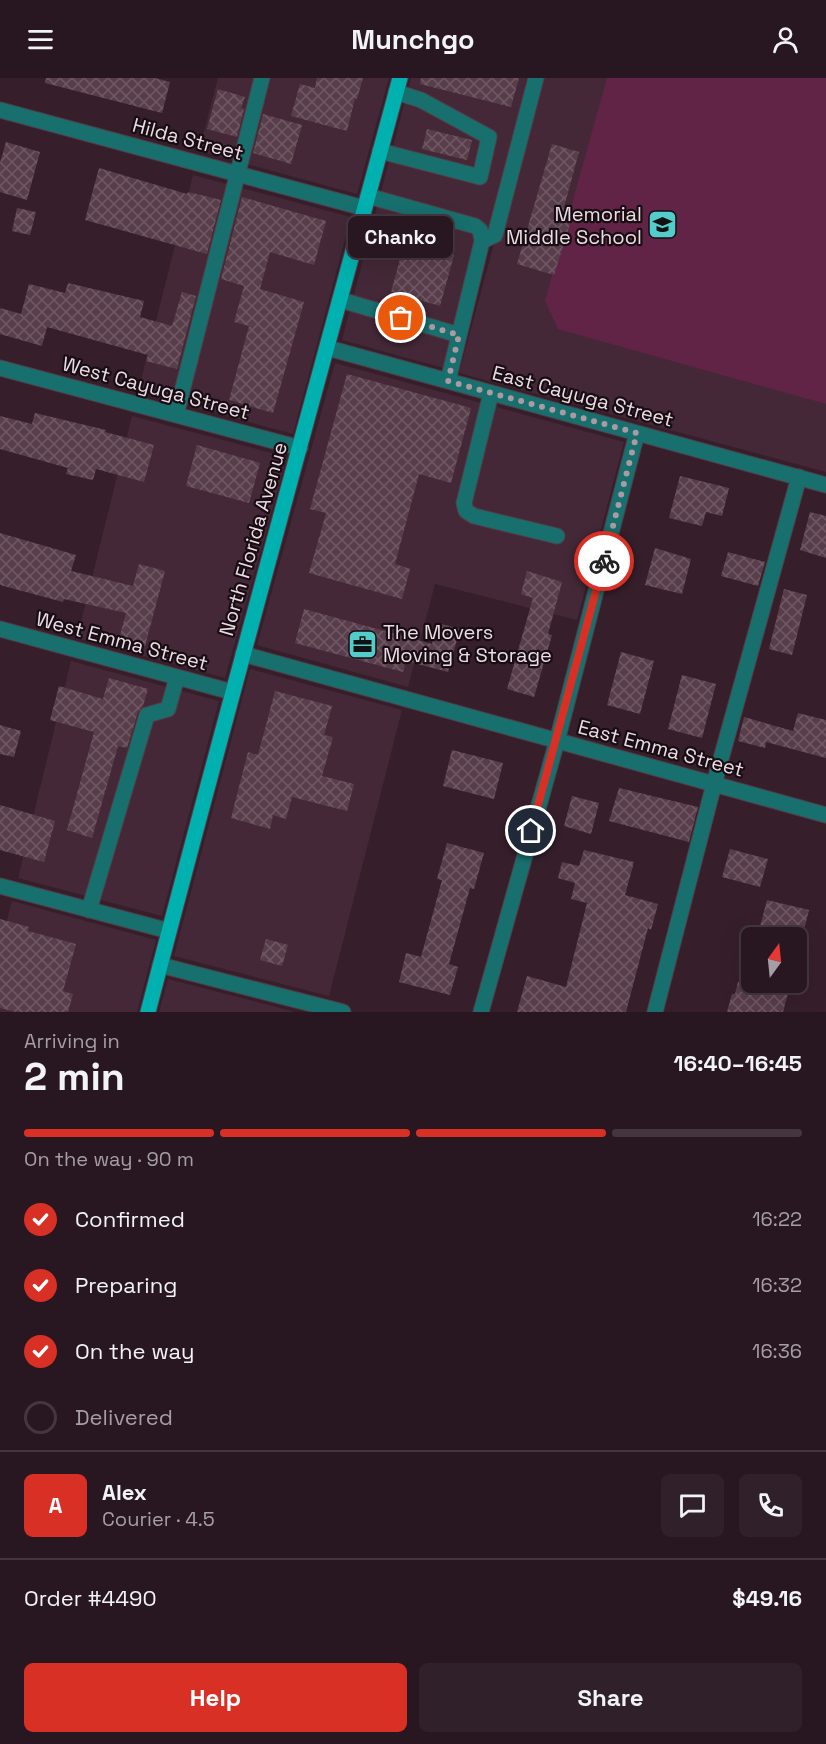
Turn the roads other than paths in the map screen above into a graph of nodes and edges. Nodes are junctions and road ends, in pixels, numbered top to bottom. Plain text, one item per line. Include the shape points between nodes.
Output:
1 (262, 78) edge
2 (536, 78) edge
3 (398, 85) edge
4 (0, 110) edge
5 (380, 151) junction
6 (237, 174) junction
7 (366, 202) junction
8 (482, 241) junction
9 (341, 300) junction
10 (459, 335) junction
11 (328, 348) junction
12 (0, 368) edge
13 (448, 381) junction
14 (491, 393) junction
15 (176, 415) junction
16 (637, 433) junction
17 (300, 448) junction
18 (799, 477) junction
19 (826, 485) edge
20 (557, 536) dead end
21 (0, 629) edge
22 (243, 654) junction
23 (177, 677) junction
24 (232, 692) junction
25 (557, 741) junction
26 (714, 784) junction
27 (826, 815) edge
28 (0, 886) edge
29 (90, 910) junction
30 (169, 931) junction
31 (160, 965) junction
32 (291, 1006) edge
33 (148, 1012) edge
34 (343, 1012) edge
35 (480, 1012) edge
36 (655, 1012) edge

1 - 6 street
2 - 8 street via 495,235
3 - 5 main road, North Florida Avenue
3 - 5 street via 489,137 480,177
4 - 6 street, Hilda Street
5 - 7 main road, North Florida Avenue
6 - 7 street, Hilda Street
6 - 15 street
7 - 8 street, Hilda Street via 475,226
7 - 9 main road, North Florida Avenue
8 - 10 street
9 - 10 street
9 - 11 main road, North Florida Avenue
10 - 13 street
11 - 13 street, East Cayuga Street
11 - 17 main road, North Florida Avenue
12 - 15 street, West Cayuga Street
13 - 14 street, East Cayuga Street
14 - 16 street, East Cayuga Street
14 - 20 street via 464,503 466,511
15 - 17 street, West Cayuga Street
16 - 18 street, East Cayuga Street
16 - 25 street
17 - 22 main road, North Florida Avenue
18 - 19 street, East Cayuga Street
18 - 26 street
21 - 23 street, West Emma Street
22 - 24 main road, North Florida Avenue
22 - 25 street, East Emma Street
23 - 24 street, West Emma Street
23 - 29 street via 168,709 147,715
24 - 30 main road, North Florida Avenue
25 - 26 street, East Emma Street
25 - 35 street
26 - 27 street, East Emma Street
26 - 36 street
28 - 29 street
29 - 30 street
30 - 31 main road, North Florida Avenue
31 - 32 street
31 - 33 main road, North Florida Avenue
32 - 34 street

